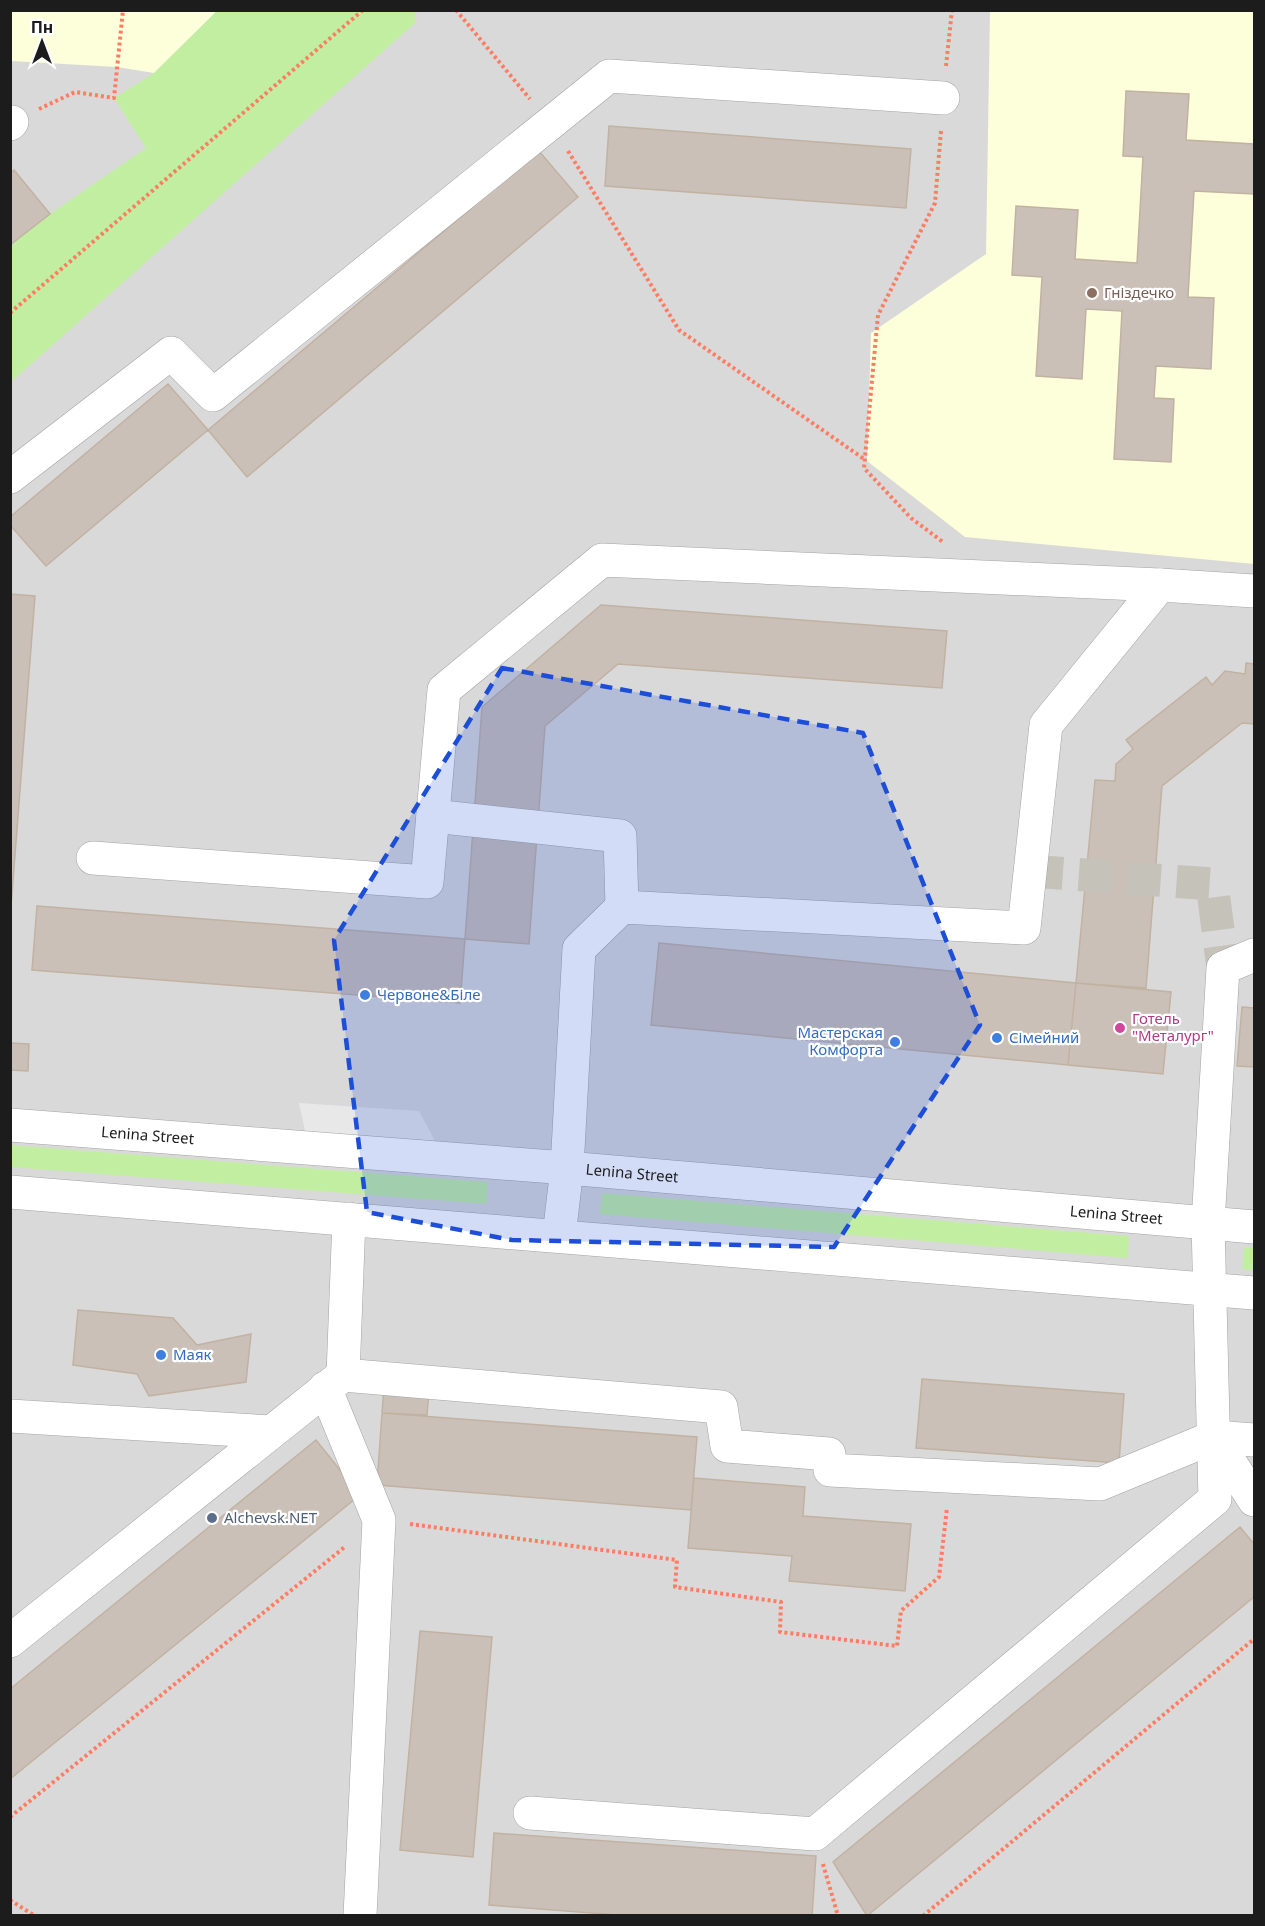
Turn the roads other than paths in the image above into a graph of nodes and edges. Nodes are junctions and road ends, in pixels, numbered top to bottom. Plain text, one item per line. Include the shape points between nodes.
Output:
1 (943, 98) road end
2 (10, 477) edge
3 (1160, 585) junction
4 (1254, 591) edge
5 (433, 816) junction
6 (93, 858) dead end
7 (622, 907) junction
8 (1254, 955) edge
9 (10, 1125) edge
10 (567, 1168) junction
11 (10, 1192) edge
12 (349, 1219) junction
13 (1208, 1223) junction
14 (1254, 1227) edge
15 (559, 1236) junction
16 (1210, 1289) junction
17 (1254, 1293) edge
18 (334, 1382) junction
19 (10, 1416) edge
20 (271, 1432) junction
21 (1214, 1437) junction
22 (1254, 1440) edge
23 (1254, 1500) edge
24 (10, 1641) edge
25 (530, 1813) dead end
26 (360, 1916) edge

1 - 2 street via 609,76 213,395 171,353
3 - 4 street
3 - 5 street via 602,560 444,690
3 - 7 street via 1047,725 1023,928
5 - 6 street via 427,882
5 - 7 street via 620,836
7 - 10 street via 579,949
8 - 13 street via 1223,968
9 - 10 street, Lenina Street
10 - 13 street, Lenina Street
10 - 15 street
11 - 12 street
12 - 15 street
12 - 18 street
13 - 14 street, Lenina Street
13 - 16 street
15 - 16 street
16 - 17 street
16 - 21 street
18 - 20 street
18 - 21 street via 721,1407 727,1446 829,1454 830,1470 1100,1484
18 - 26 street via 379,1520
19 - 20 street
20 - 24 street
21 - 22 street
21 - 23 street
21 - 25 street via 1215,1499 814,1833

